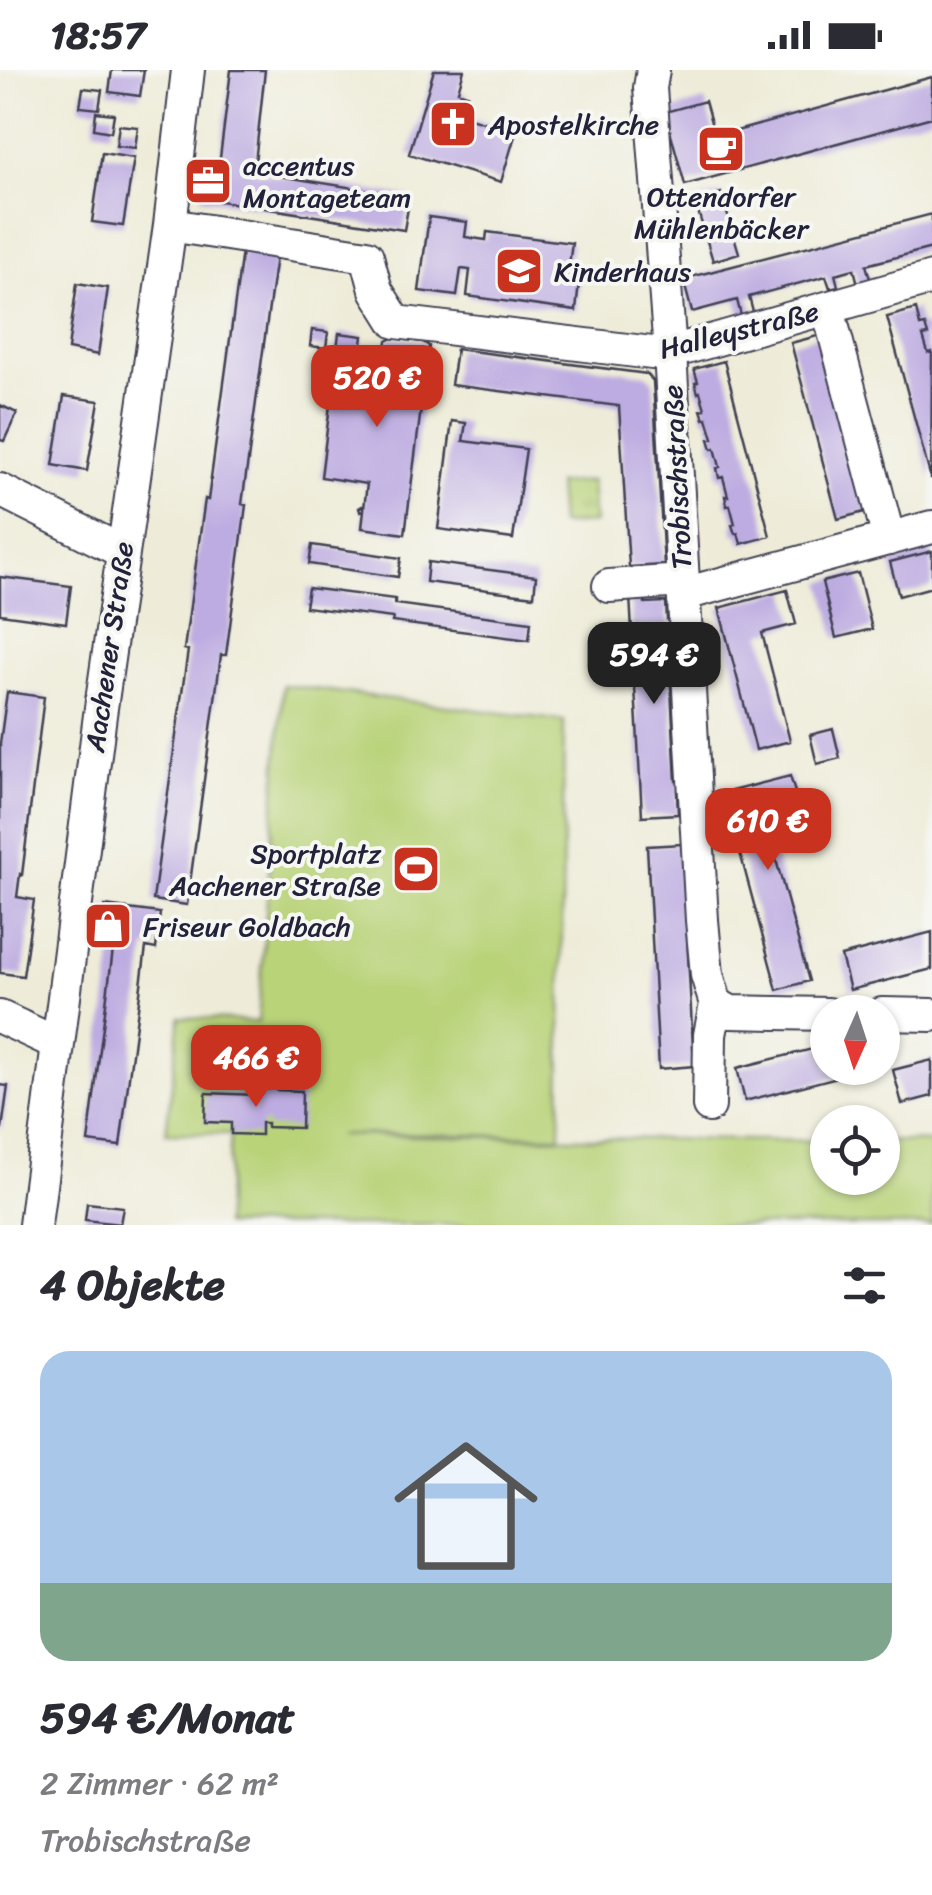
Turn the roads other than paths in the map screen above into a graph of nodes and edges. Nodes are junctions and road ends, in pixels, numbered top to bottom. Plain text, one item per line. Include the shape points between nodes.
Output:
1 (188, 70) edge
2 (653, 70) edge
3 (170, 224) junction
4 (932, 278) edge
5 (828, 309) junction
6 (670, 352) junction
7 (0, 490) edge
8 (932, 528) edge
9 (889, 539) junction
10 (121, 551) junction
11 (609, 586) dead end
12 (683, 588) junction
13 (716, 1004) junction
14 (810, 1014) edge
15 (900, 1014) edge
16 (932, 1015) edge
17 (0, 1017) edge
18 (58, 1044) junction
19 (708, 1106) dead end
20 (35, 1225) edge

1 - 3 street, Aachener Straße
2 - 6 street, Trobischstraße
3 - 6 street, Halleystraße via 367,256 376,290 396,322
3 - 10 street, Aachener Straße
4 - 5 street, Halleystraße
5 - 6 street, Halleystraße
5 - 9 street
6 - 12 street, Trobischstraße
7 - 10 street
8 - 9 street
9 - 12 street
10 - 18 street, Aachener Straße
11 - 12 street
12 - 13 street, Trobischstraße via 702,920
13 - 14 street via 730,1012
13 - 19 street, Trobischstraße
15 - 16 street
17 - 18 street
18 - 20 street, Aachener Straße

